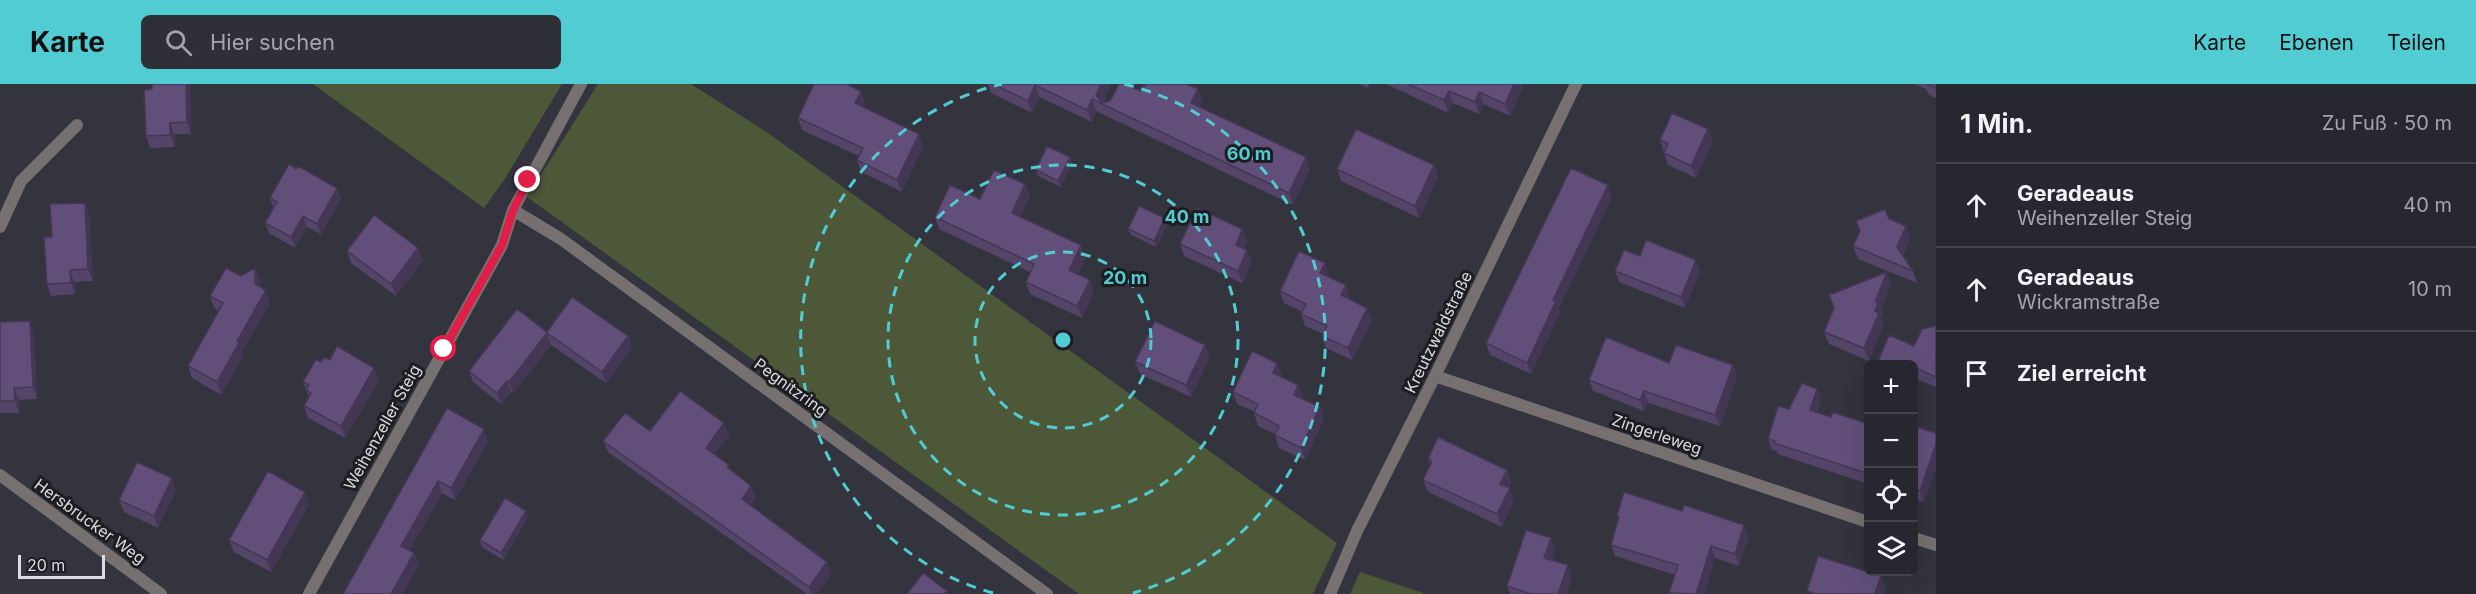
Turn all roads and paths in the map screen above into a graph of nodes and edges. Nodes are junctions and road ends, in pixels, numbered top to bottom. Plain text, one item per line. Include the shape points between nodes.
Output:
1 (581, 84) edge
2 (1576, 84) edge
3 (77, 125) dead end
4 (513, 210) junction
5 (0, 227) edge
6 (1435, 376) junction
7 (0, 475) edge
8 (1864, 520) edge
9 (1918, 539) edge
10 (1936, 545) edge
11 (160, 594) edge
12 (309, 594) edge
13 (1047, 594) edge
14 (1330, 594) edge

1 - 4 street, Weihenzeller Steig
2 - 6 street, Kreutzwaldstraße
3 - 5 street via 21,181
4 - 12 street, Weihenzeller Steig via 502,245
4 - 13 street, Pegnitzring via 561,239
6 - 8 street, Zingerleweg
6 - 14 street, Kreutzwaldstraße
7 - 11 street, Hersbrucker Weg
9 - 10 street

